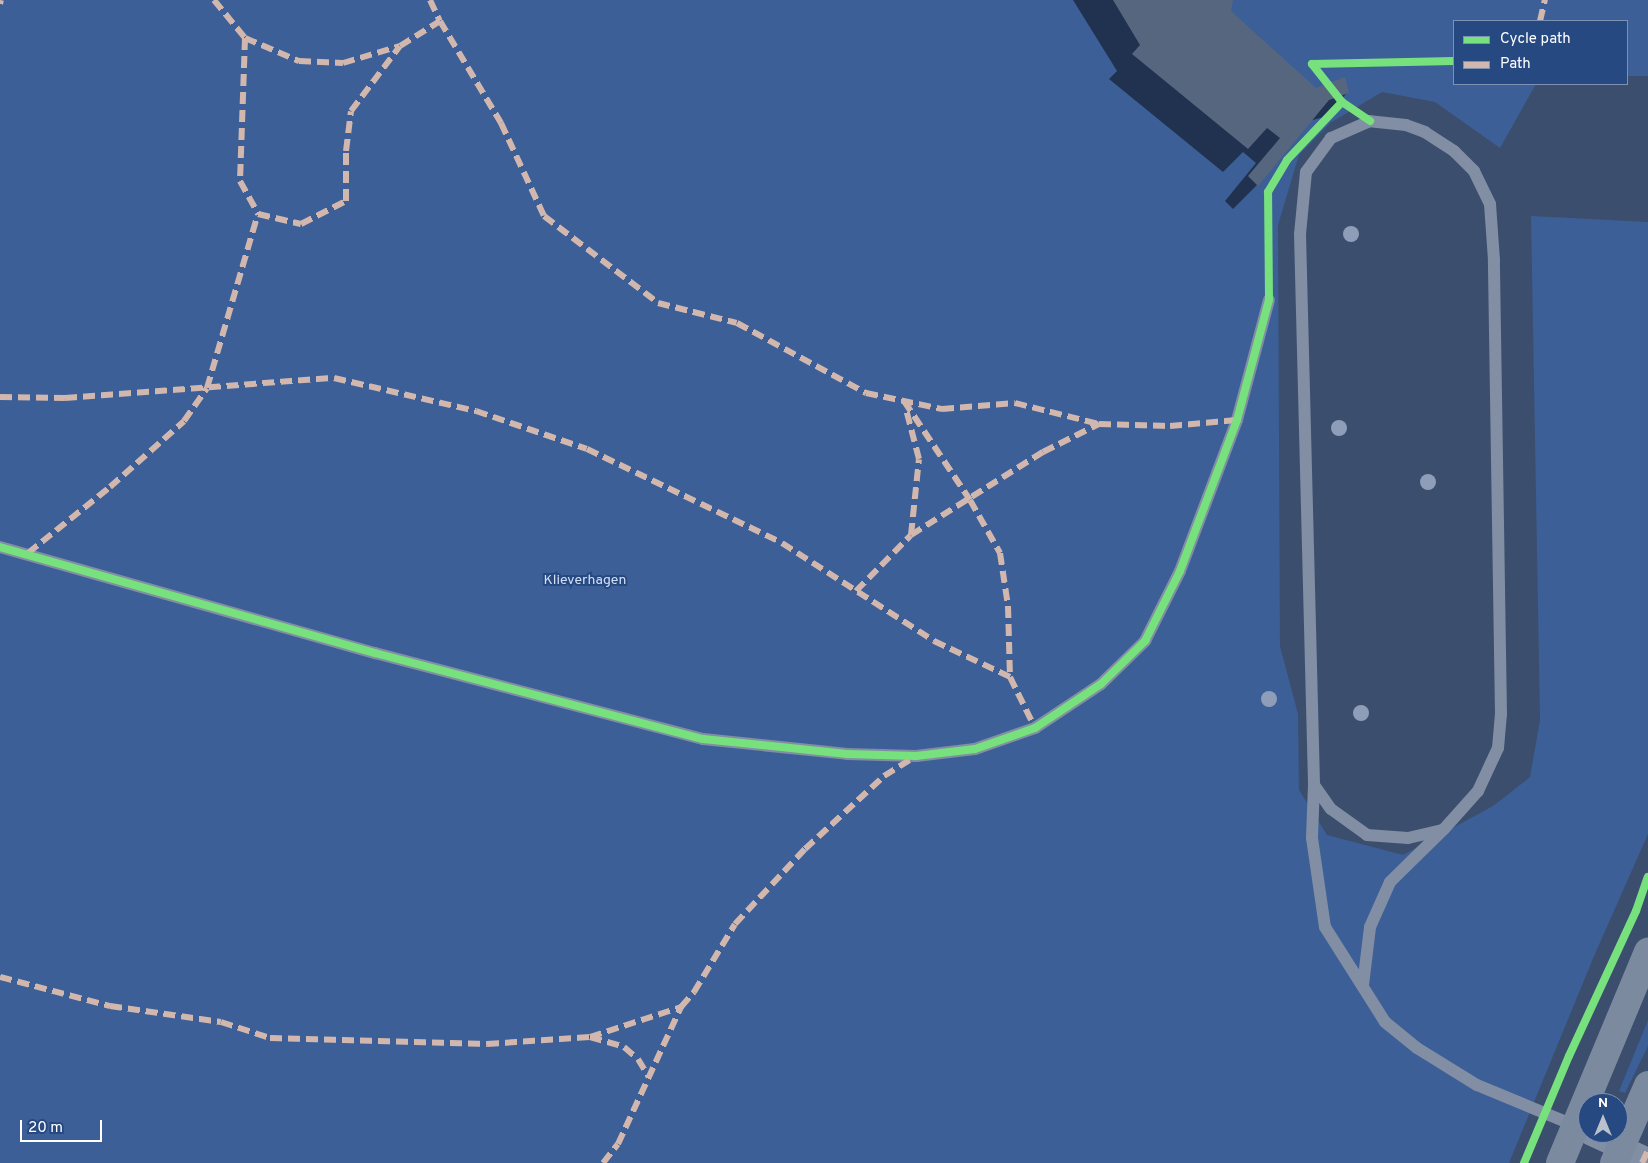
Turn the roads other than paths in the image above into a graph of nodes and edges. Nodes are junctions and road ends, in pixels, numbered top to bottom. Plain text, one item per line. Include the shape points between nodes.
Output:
1 (1269, 300) dead end
2 (0, 547) edge
3 (1314, 785) junction
4 (1444, 829) junction
5 (1648, 952) edge
6 (1363, 985) junction
7 (1648, 1084) edge
8 (1598, 1093) edge
9 (1578, 1127) edge
10 (1578, 1139) edge
11 (1602, 1143) edge
12 (1618, 1155) edge
13 (1648, 1160) edge
14 (1560, 1163) edge

1 - 2 lane via 1237,420 1180,571 1145,641 1101,684 1035,728 975,749 916,756 847,754 703,739 375,653
3 - 4 lane via 1330,809 1367,835 1408,838
3 - 4 lane via 1300,234 1306,172 1331,138 1370,121 1406,125 1425,132 1454,151 1474,171 1490,204 1494,260 1501,714 1498,748 1478,791
3 - 6 lane via 1312,838 1325,927
4 - 6 lane via 1390,882 1370,926
5 - 8 main road
6 - 9 lane via 1385,1022 1417,1048 1477,1085
7 - 12 main road
10 - 14 main road
11 - 12 street
12 - 13 street

